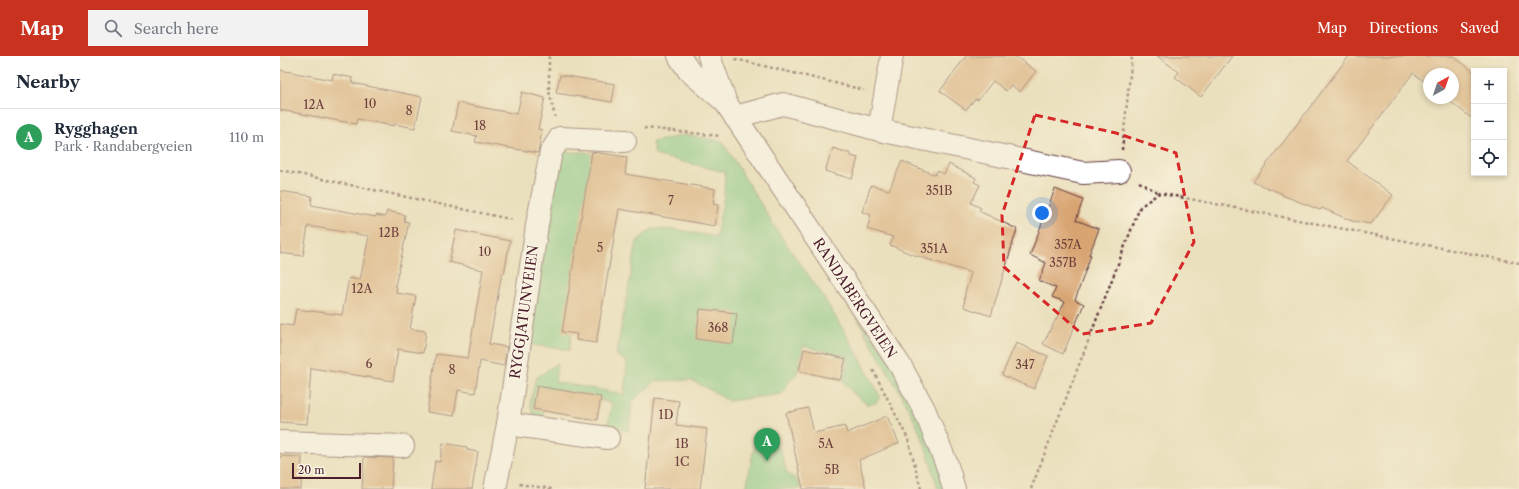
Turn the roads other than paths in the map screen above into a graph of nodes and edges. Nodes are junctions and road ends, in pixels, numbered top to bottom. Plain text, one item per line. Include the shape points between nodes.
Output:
1 (679, 56) edge
2 (709, 56) edge
3 (892, 56) edge
4 (730, 110) junction
5 (879, 130) junction
6 (625, 142) road end
7 (1119, 171) road end
8 (508, 424) junction
9 (608, 438) dead end
10 (280, 442) edge
11 (403, 446) dead end
12 (496, 485) edge
13 (954, 489) edge

1 - 4 main road, RANDABERGVEIEN via 689,70
2 - 4 main road, RANDABERGVEIEN
3 - 5 main road
4 - 5 main road via 783,104
4 - 13 main road, RANDABERGVEIEN via 901,367 924,409
5 - 7 main road via 1083,173
6 - 8 main road, RYGGJATUNVEIEN via 560,138 551,152 537,225
8 - 9 main road
8 - 12 main road, RYGGJATUNVEIEN
10 - 11 main road

